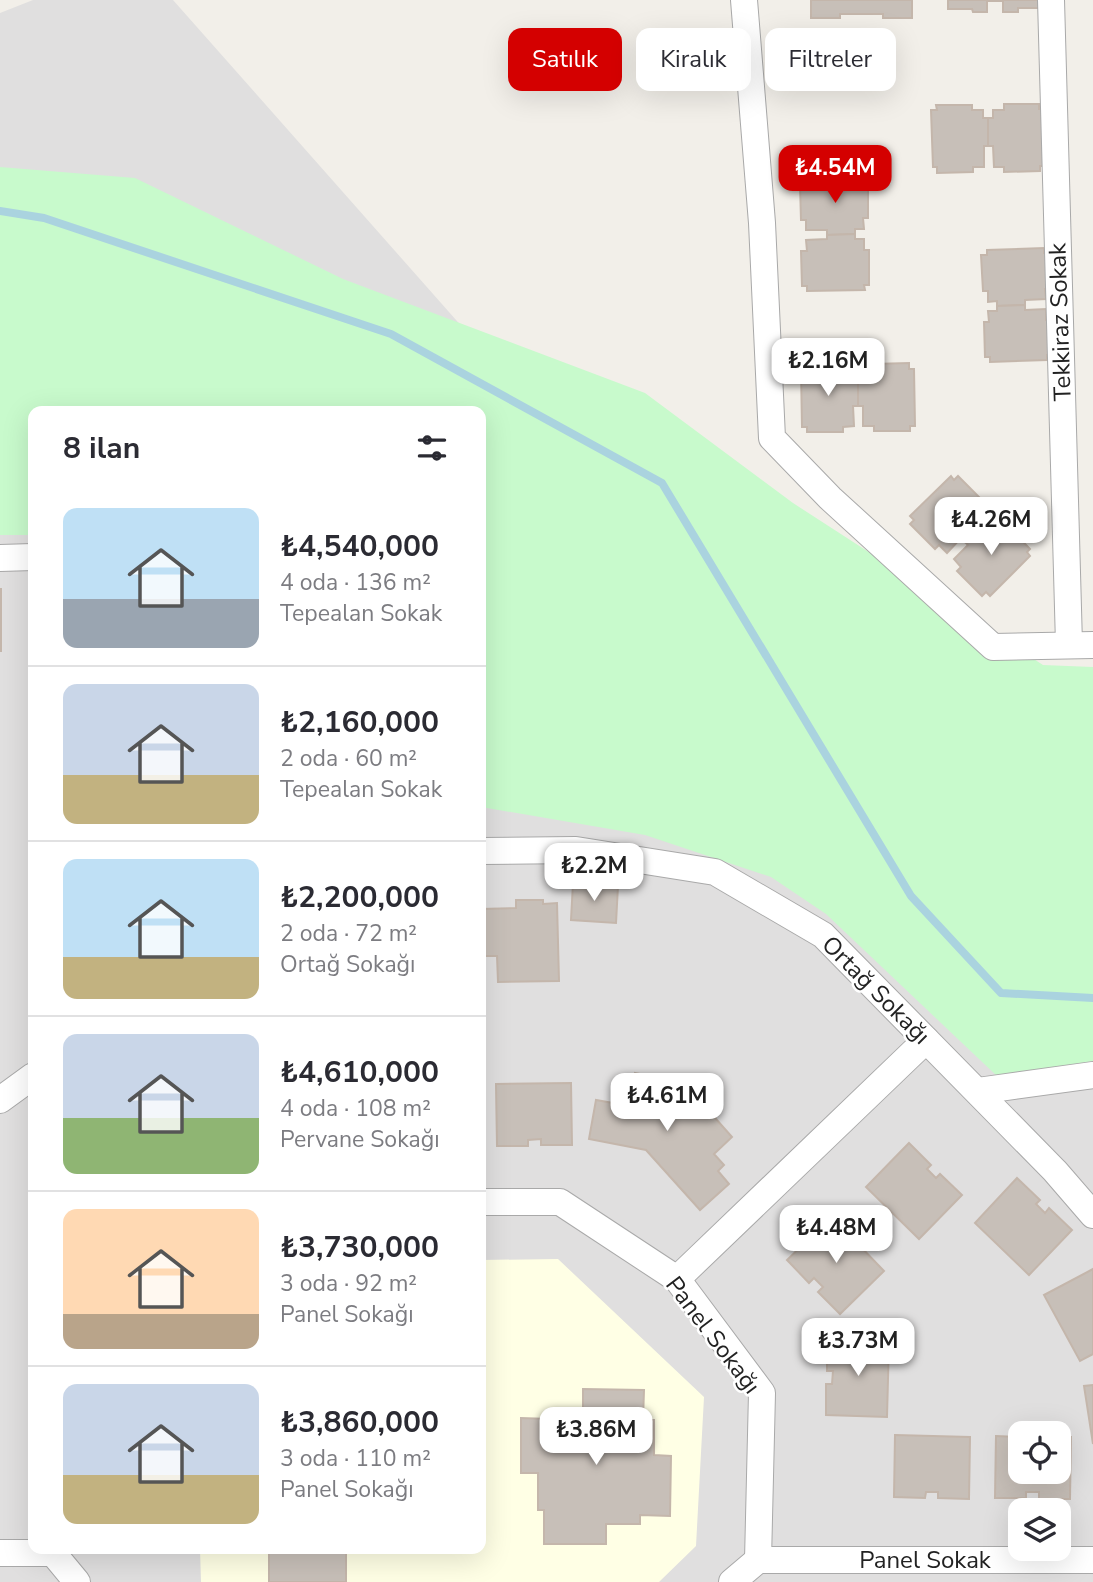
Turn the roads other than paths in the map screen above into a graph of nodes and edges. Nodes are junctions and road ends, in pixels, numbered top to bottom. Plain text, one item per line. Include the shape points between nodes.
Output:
1 (744, 0) edge
2 (1051, 0) edge
3 (28, 557) edge
4 (0, 558) edge
5 (1081, 645) edge
6 (486, 851) edge
7 (926, 1040) junction
8 (1093, 1075) edge
9 (28, 1080) edge
10 (978, 1091) junction
11 (0, 1100) edge
12 (486, 1202) edge
13 (1093, 1215) edge
14 (677, 1279) junction
15 (28, 1552) edge
16 (0, 1553) edge
17 (57, 1554) edge
18 (758, 1560) junction
19 (1093, 1560) edge
20 (77, 1582) edge
21 (732, 1582) edge

1 - 5 street via 762,223 772,438 830,498 993,647
2 - 5 street, Tekkiraz Sokak
3 - 4 street
6 - 7 street, Ortağ Sokağı via 576,850 715,872 823,934
7 - 10 street, Ortağ Sokağı
7 - 14 street
8 - 10 street
9 - 11 street
10 - 13 street, Ortağ Sokağı
12 - 14 street, Panel Sokağı via 560,1202
14 - 18 street, Panel Sokağı via 762,1393
15 - 16 street
17 - 20 street
18 - 19 street, Panel Sokak
18 - 21 street

